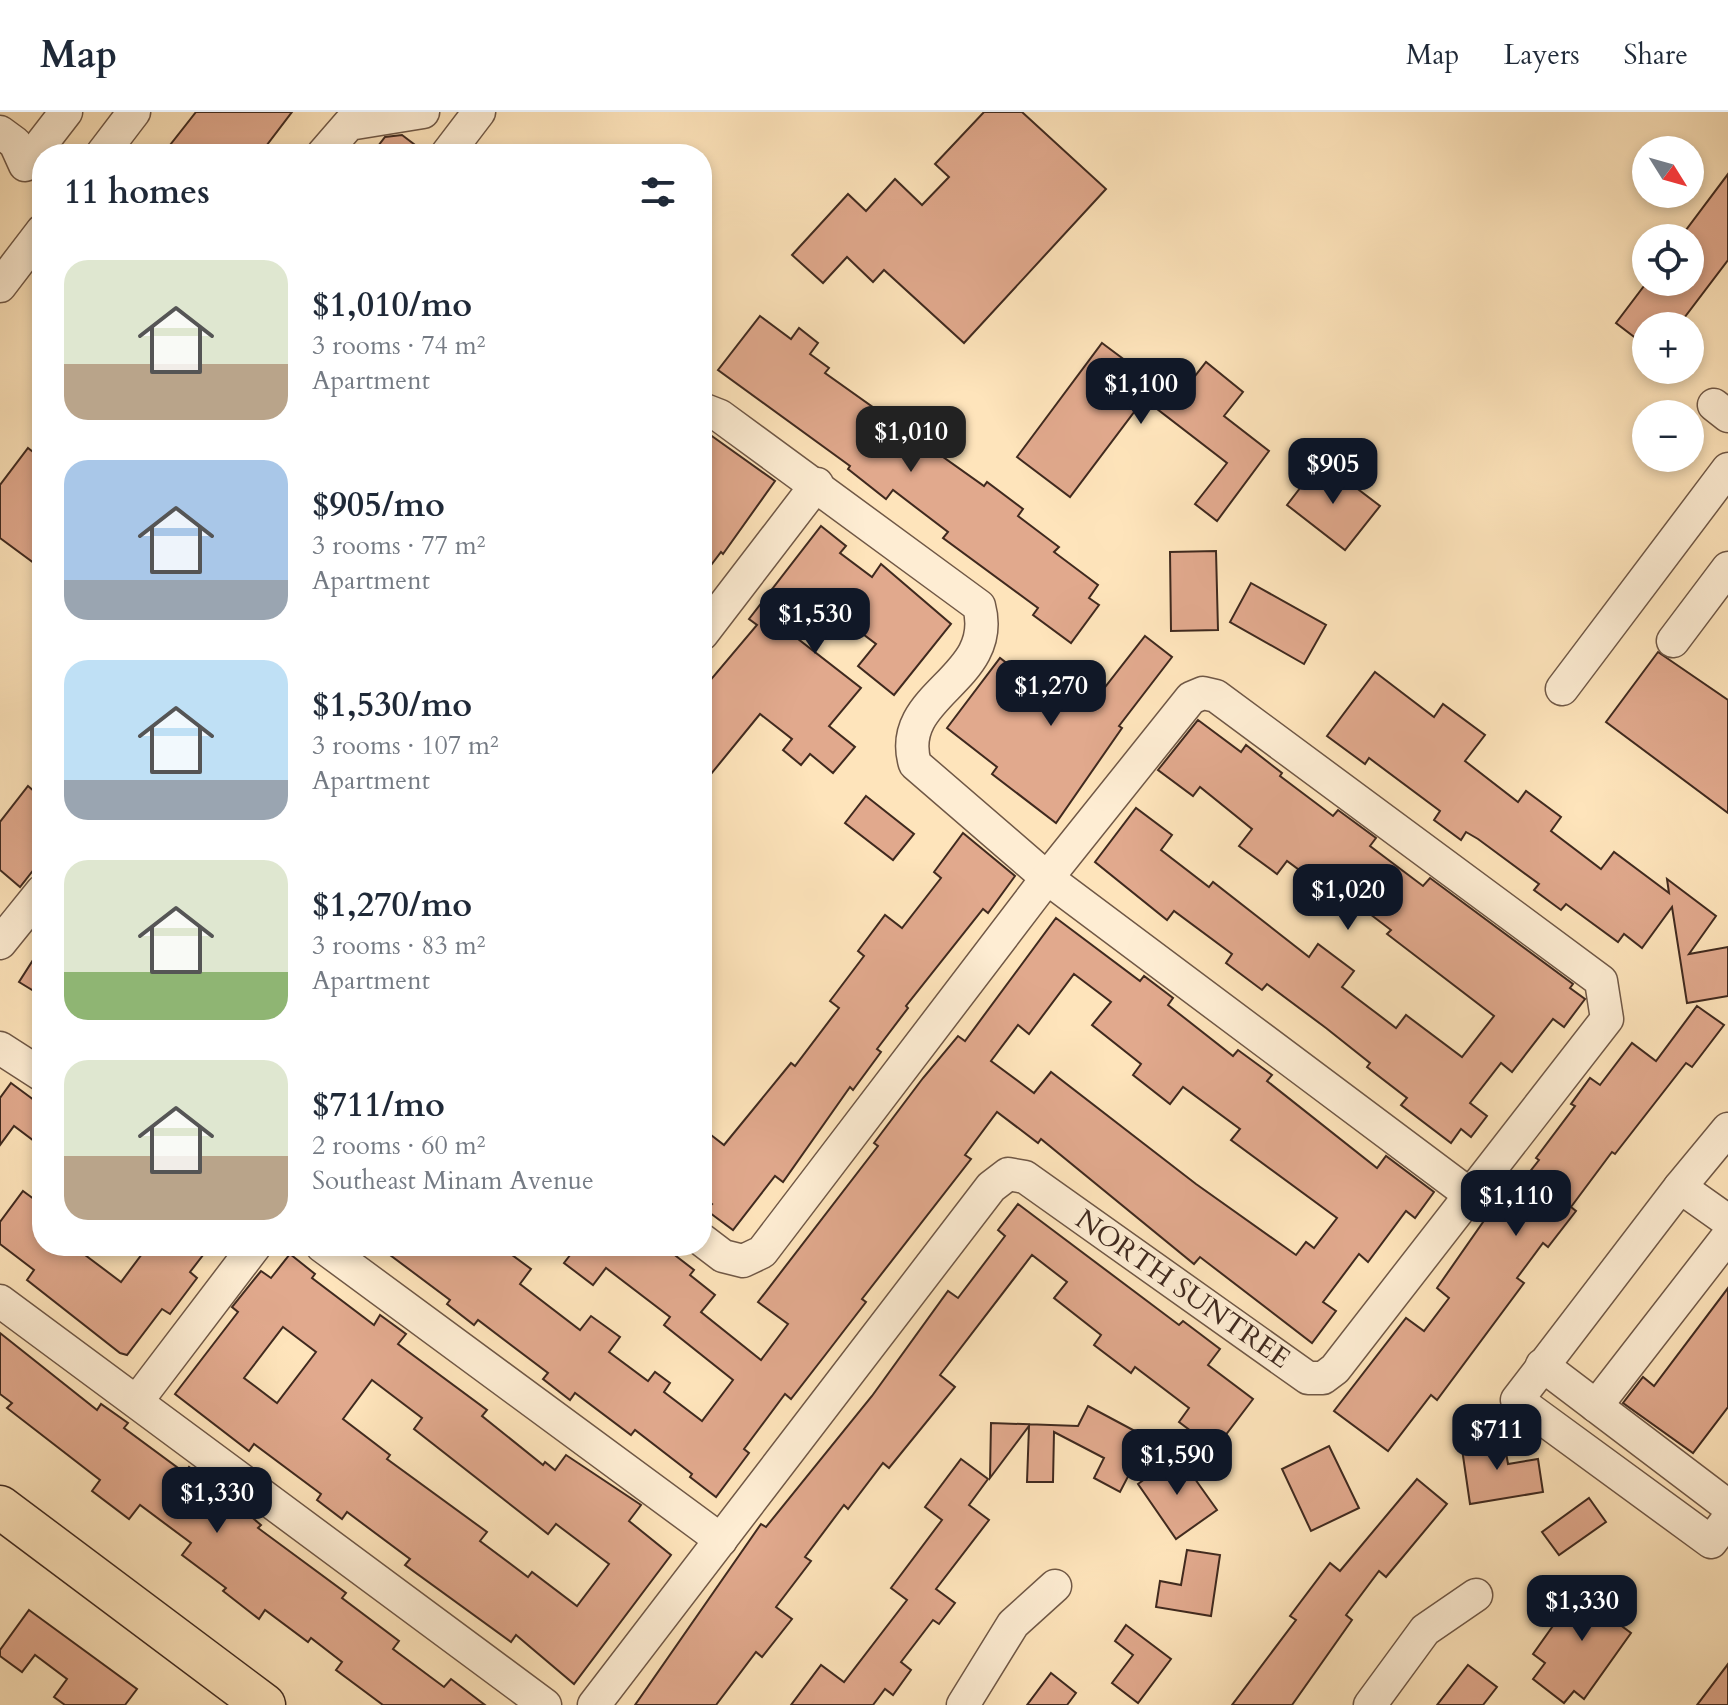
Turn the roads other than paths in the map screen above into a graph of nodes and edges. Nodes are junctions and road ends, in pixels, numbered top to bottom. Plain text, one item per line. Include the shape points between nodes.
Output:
1 (66, 112) edge
2 (134, 112) edge
3 (423, 112) edge
4 (479, 112) edge
5 (0, 132) edge
6 (49, 144) edge
7 (110, 144) edge
8 (332, 144) edge
9 (455, 144) edge
10 (32, 168) edge
11 (32, 244) edge
12 (0, 286) edge
13 (712, 413) edge
14 (1728, 469) edge
15 (817, 484) junction
16 (1728, 568) edge
17 (712, 621) edge
18 (1673, 641) dead end
19 (1562, 689) dead end
20 (1047, 878) junction
21 (32, 903) edge
22 (0, 943) edge
23 (0, 1048) edge
24 (32, 1069) edge
25 (1728, 1129) edge
26 (1680, 1187) junction
27 (1469, 1194) junction
28 (1728, 1221) edge
29 (1728, 1236) edge
30 (712, 1248) edge
31 (247, 1256) edge
32 (336, 1256) edge
33 (0, 1301) edge
34 (1542, 1365) junction
35 (137, 1401) junction
36 (1596, 1406) junction
37 (1728, 1506) edge
38 (0, 1507) edge
39 (1728, 1519) edge
40 (721, 1540) junction
41 (1055, 1586) dead end
42 (1476, 1595) dead end
43 (264, 1705) edge
44 (545, 1705) edge
45 (594, 1705) edge
46 (963, 1705) edge
47 (1370, 1705) edge

1 - 6 street
2 - 7 street
3 - 8 street via 349,124
4 - 9 street
5 - 10 street
11 - 12 street
13 - 15 street
14 - 19 street
15 - 17 street
15 - 20 street via 979,606 984,627 979,647 916,723 910,748 915,764
16 - 18 street
20 - 27 street
20 - 27 street, NORTH SUNTREE via 1191,698 1203,693 1216,696 1589,971 1601,981 1607,1019
20 - 30 street, NORTH SUNTREE via 762,1252 743,1261
21 - 22 street
23 - 24 street
25 - 26 street
26 - 28 street
26 - 34 street
27 - 40 street, NORTH SUNTREE via 1335,1369 1323,1378 1308,1378 1025,1177 1008,1174 991,1187
29 - 36 street
31 - 35 street
32 - 40 street
33 - 35 street
34 - 36 street
34 - 39 street via 1517,1400 1711,1542
35 - 44 street
36 - 37 street
38 - 43 main road
40 - 45 street, NORTH SUNTREE
41 - 46 street via 1013,1624
42 - 47 street via 1425,1630

